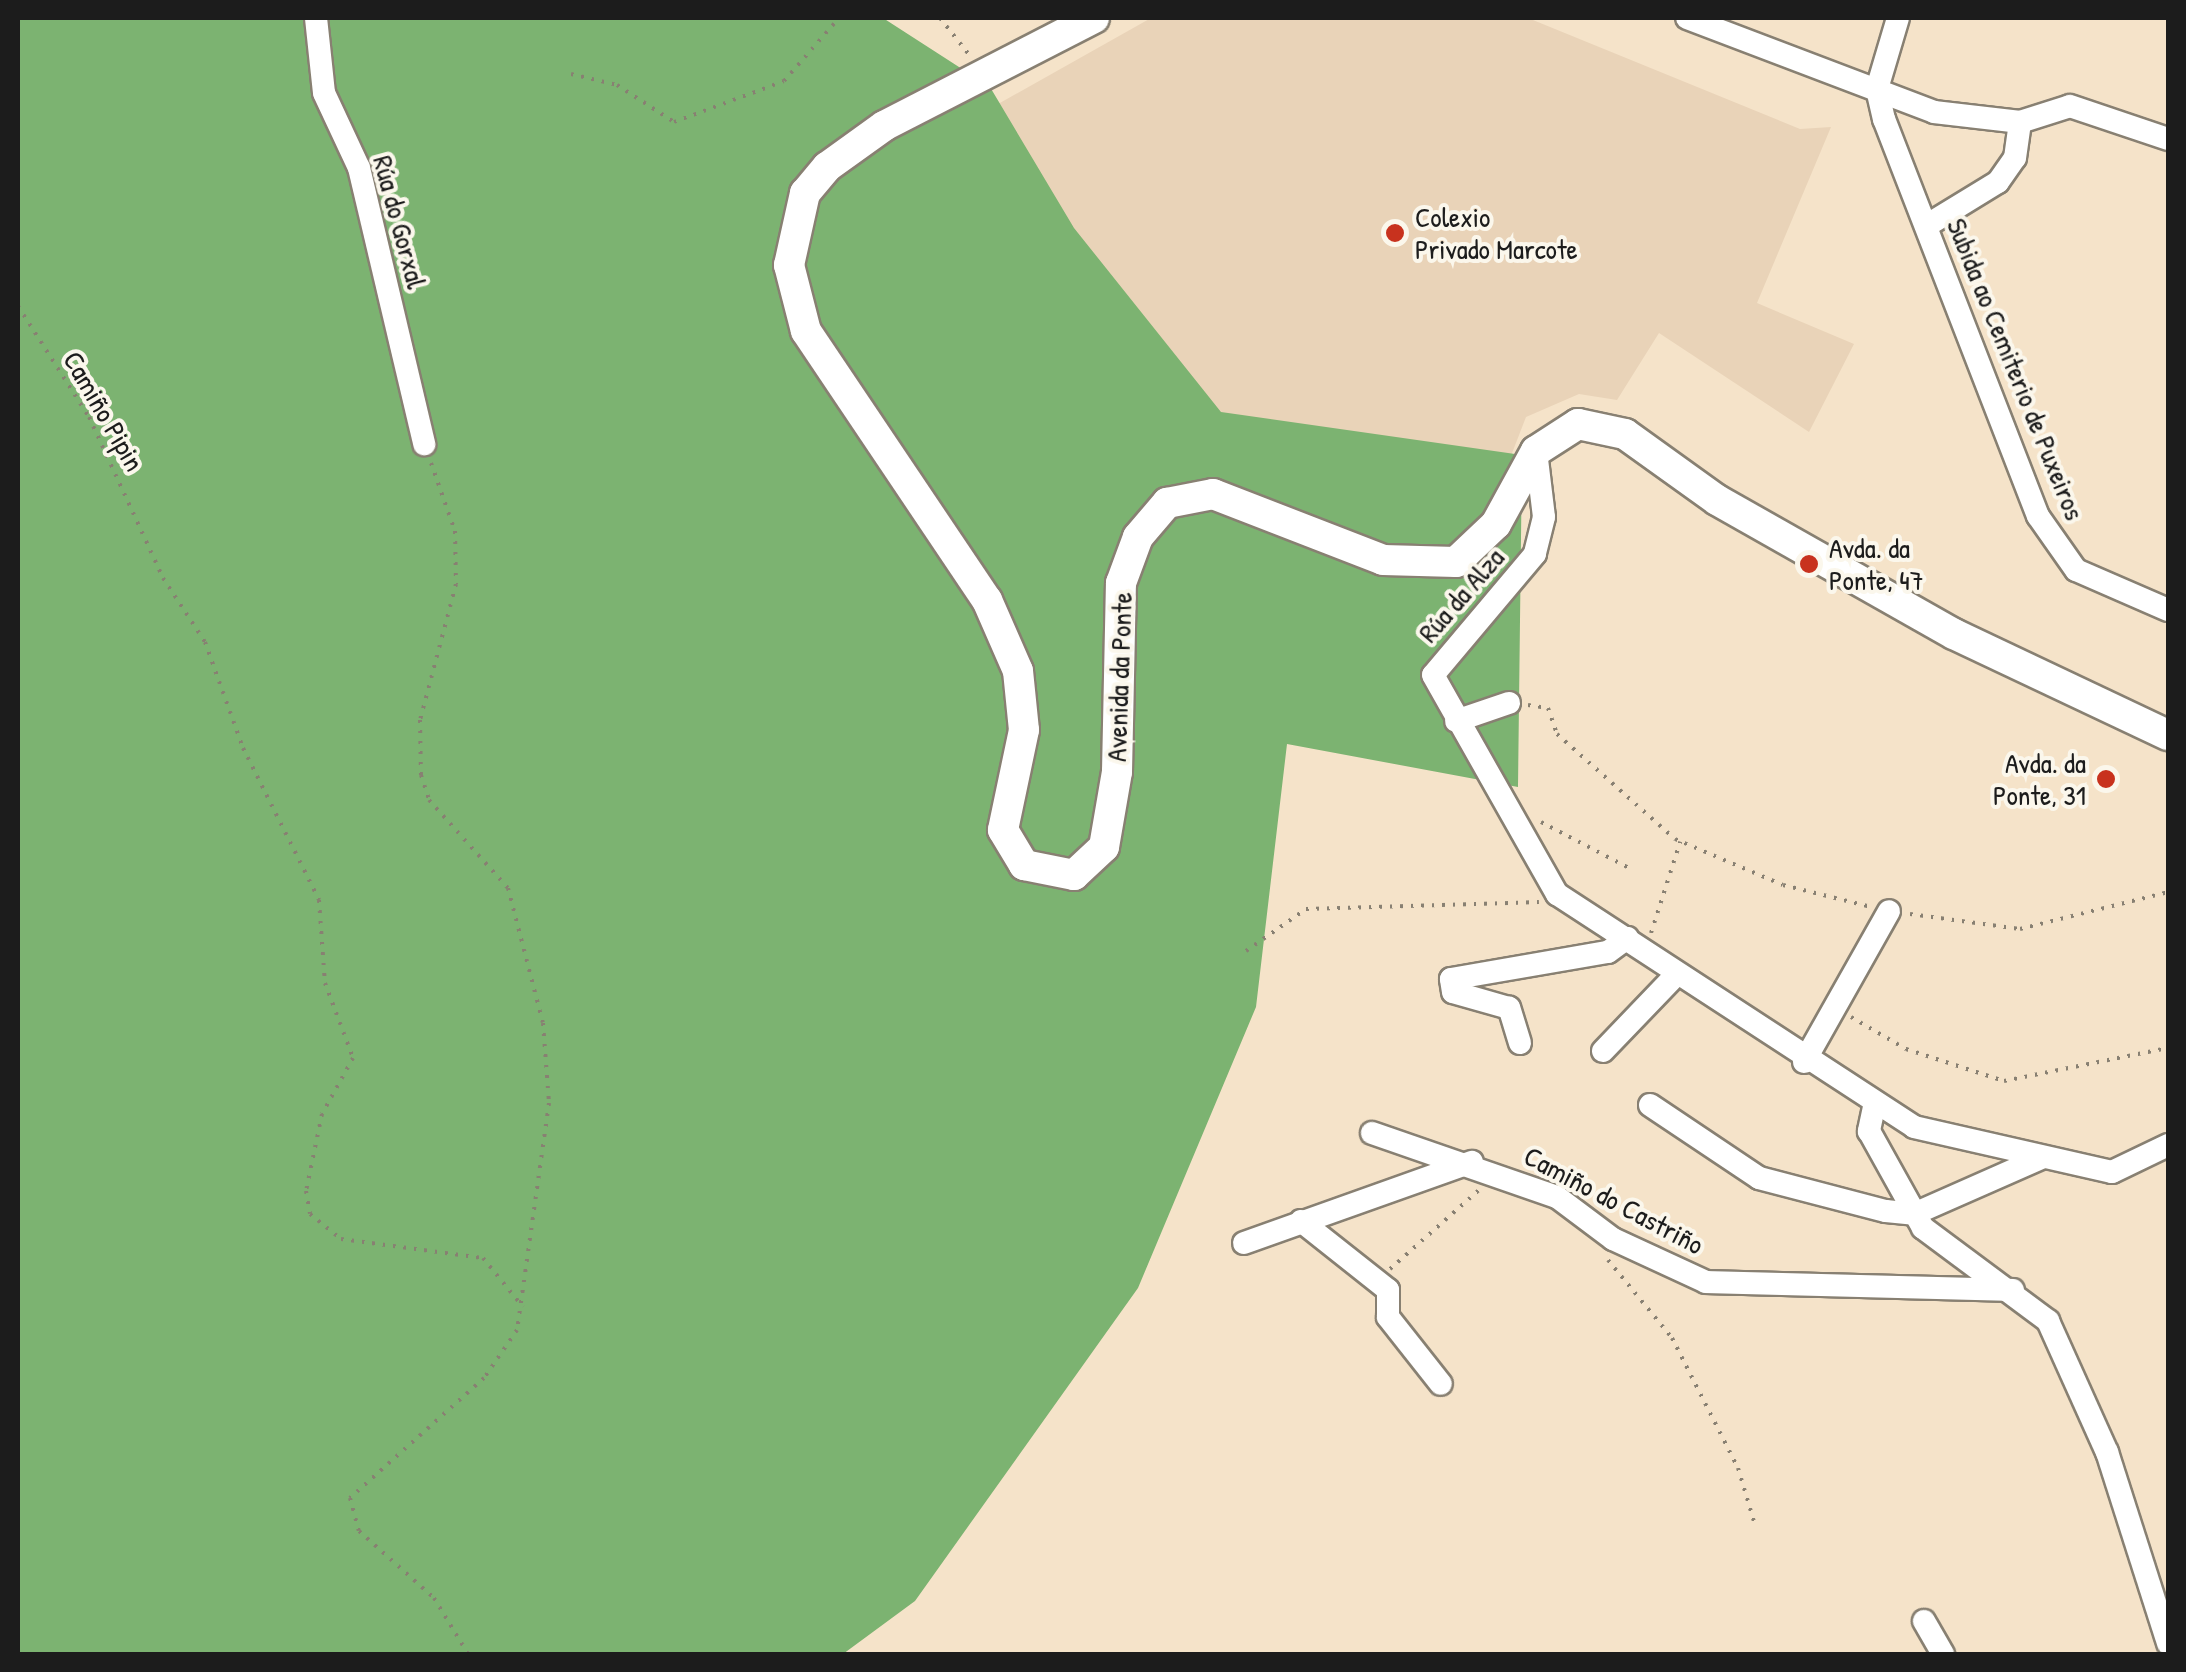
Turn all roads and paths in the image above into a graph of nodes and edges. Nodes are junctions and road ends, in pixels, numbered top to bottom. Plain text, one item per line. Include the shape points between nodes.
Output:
1 (316, 18) edge
2 (839, 18) edge
3 (940, 18) edge
4 (1094, 18) edge
5 (1686, 18) edge
6 (1898, 18) edge
7 (572, 74) dead end
8 (985, 74) junction
9 (1877, 89) junction
10 (2020, 122) junction
11 (2168, 139) edge
12 (1926, 226) junction
13 (18, 306) edge
14 (424, 444) joint
15 (1536, 451) junction
16 (2168, 610) edge
17 (1510, 703) joint
18 (1456, 721) junction
19 (2168, 735) edge
20 (1516, 818) junction
21 (1680, 842) junction
22 (1631, 869) dead end
23 (2168, 892) edge
24 (1557, 894) junction
25 (1889, 911) junction
26 (1636, 945) junction
27 (1246, 951) dead end
28 (1673, 978) junction
29 (1839, 1010) junction
30 (1520, 1044) dead end
31 (2168, 1048) edge
32 (1602, 1051) dead end
33 (1804, 1062) junction
34 (1650, 1105) dead end
35 (1874, 1107) junction
36 (1372, 1132) dead end
37 (2168, 1144) edge
38 (2044, 1156) junction
39 (1483, 1166) junction
40 (1914, 1214) junction
41 (1301, 1221) junction
42 (1244, 1243) dead end
43 (1600, 1254) dead end
44 (1381, 1281) junction
45 (2012, 1290) junction
46 (524, 1307) junction
47 (1441, 1384) dead end
48 (1756, 1524) dead end
49 (1924, 1621) dead end
50 (2168, 1644) edge
51 (468, 1654) edge
52 (1943, 1654) edge

1 - 14 street, Rúa do Gorxal via 324,92 358,168
2 - 7 path via 784,82 674,122 617,85
3 - 8 path
4 - 8 street, Avenida da Ponte
5 - 9 street
6 - 9 street
8 - 15 street, Avenida da Ponte via 828,167 805,193 789,265 806,332 988,600 1018,671 1024,730 1002,830 1024,865 1074,876 1104,847 1117,772 1120,584 1138,537 1167,503 1213,494 1383,560 1456,562 1496,524
9 - 10 street via 1934,112
9 - 12 street, Subida ao Cemiterio de Puxeiros
10 - 11 street via 2070,106
10 - 12 street via 2015,158 1998,182
12 - 16 street, Subida ao Cemiterio de Puxeiros via 2054,543 2097,585
13 - 46 path, Camiño Pipin via 152,539 319,900 325,983 354,1058 322,1114 306,1191 310,1214 341,1239 483,1258
14 - 46 path via 455,531 456,584 420,720 420,775 430,800 508,888 550,1067
15 - 18 street, Rúa da Alza via 1544,517 1535,554 1434,675
15 - 19 street, Avenida da Ponte via 1578,424 1625,434 1717,500 1954,634
17 - 18 street
17 - 21 path via 1548,708 1557,734
18 - 20 street, Rúa da Alza
20 - 22 path
20 - 24 street, Rúa da Alza
21 - 25 path via 1783,885
21 - 26 path
23 - 25 path via 2020,930
24 - 26 street, Rúa da Alza
24 - 27 path via 1431,911 1306,909
25 - 29 street
26 - 28 street, Rúa da Alza
26 - 30 street via 1451,979 1453,992 1509,1008
28 - 32 street
28 - 33 street, Rúa da Alza
29 - 31 path via 1906,1049 2004,1081
29 - 33 street
33 - 35 street, Rúa da Alza
34 - 40 street via 1759,1178 1824,1202
35 - 38 street, Rúa da Alza via 1914,1127
35 - 40 street via 1870,1131
36 - 39 street, Camiño do Castriño
37 - 38 street, Rúa da Alza via 2112,1172
38 - 40 street
39 - 41 street
39 - 44 path via 1452,1222
39 - 45 street, Camiño do Castriño via 1706,1282
40 - 45 street
41 - 42 street
41 - 44 street
43 - 48 path via 1672,1338 1738,1468
44 - 47 street via 1388,1316
45 - 50 street via 2048,1321 2076,1380
46 - 51 path via 484,1378 350,1498 359,1530 434,1598
49 - 52 street

